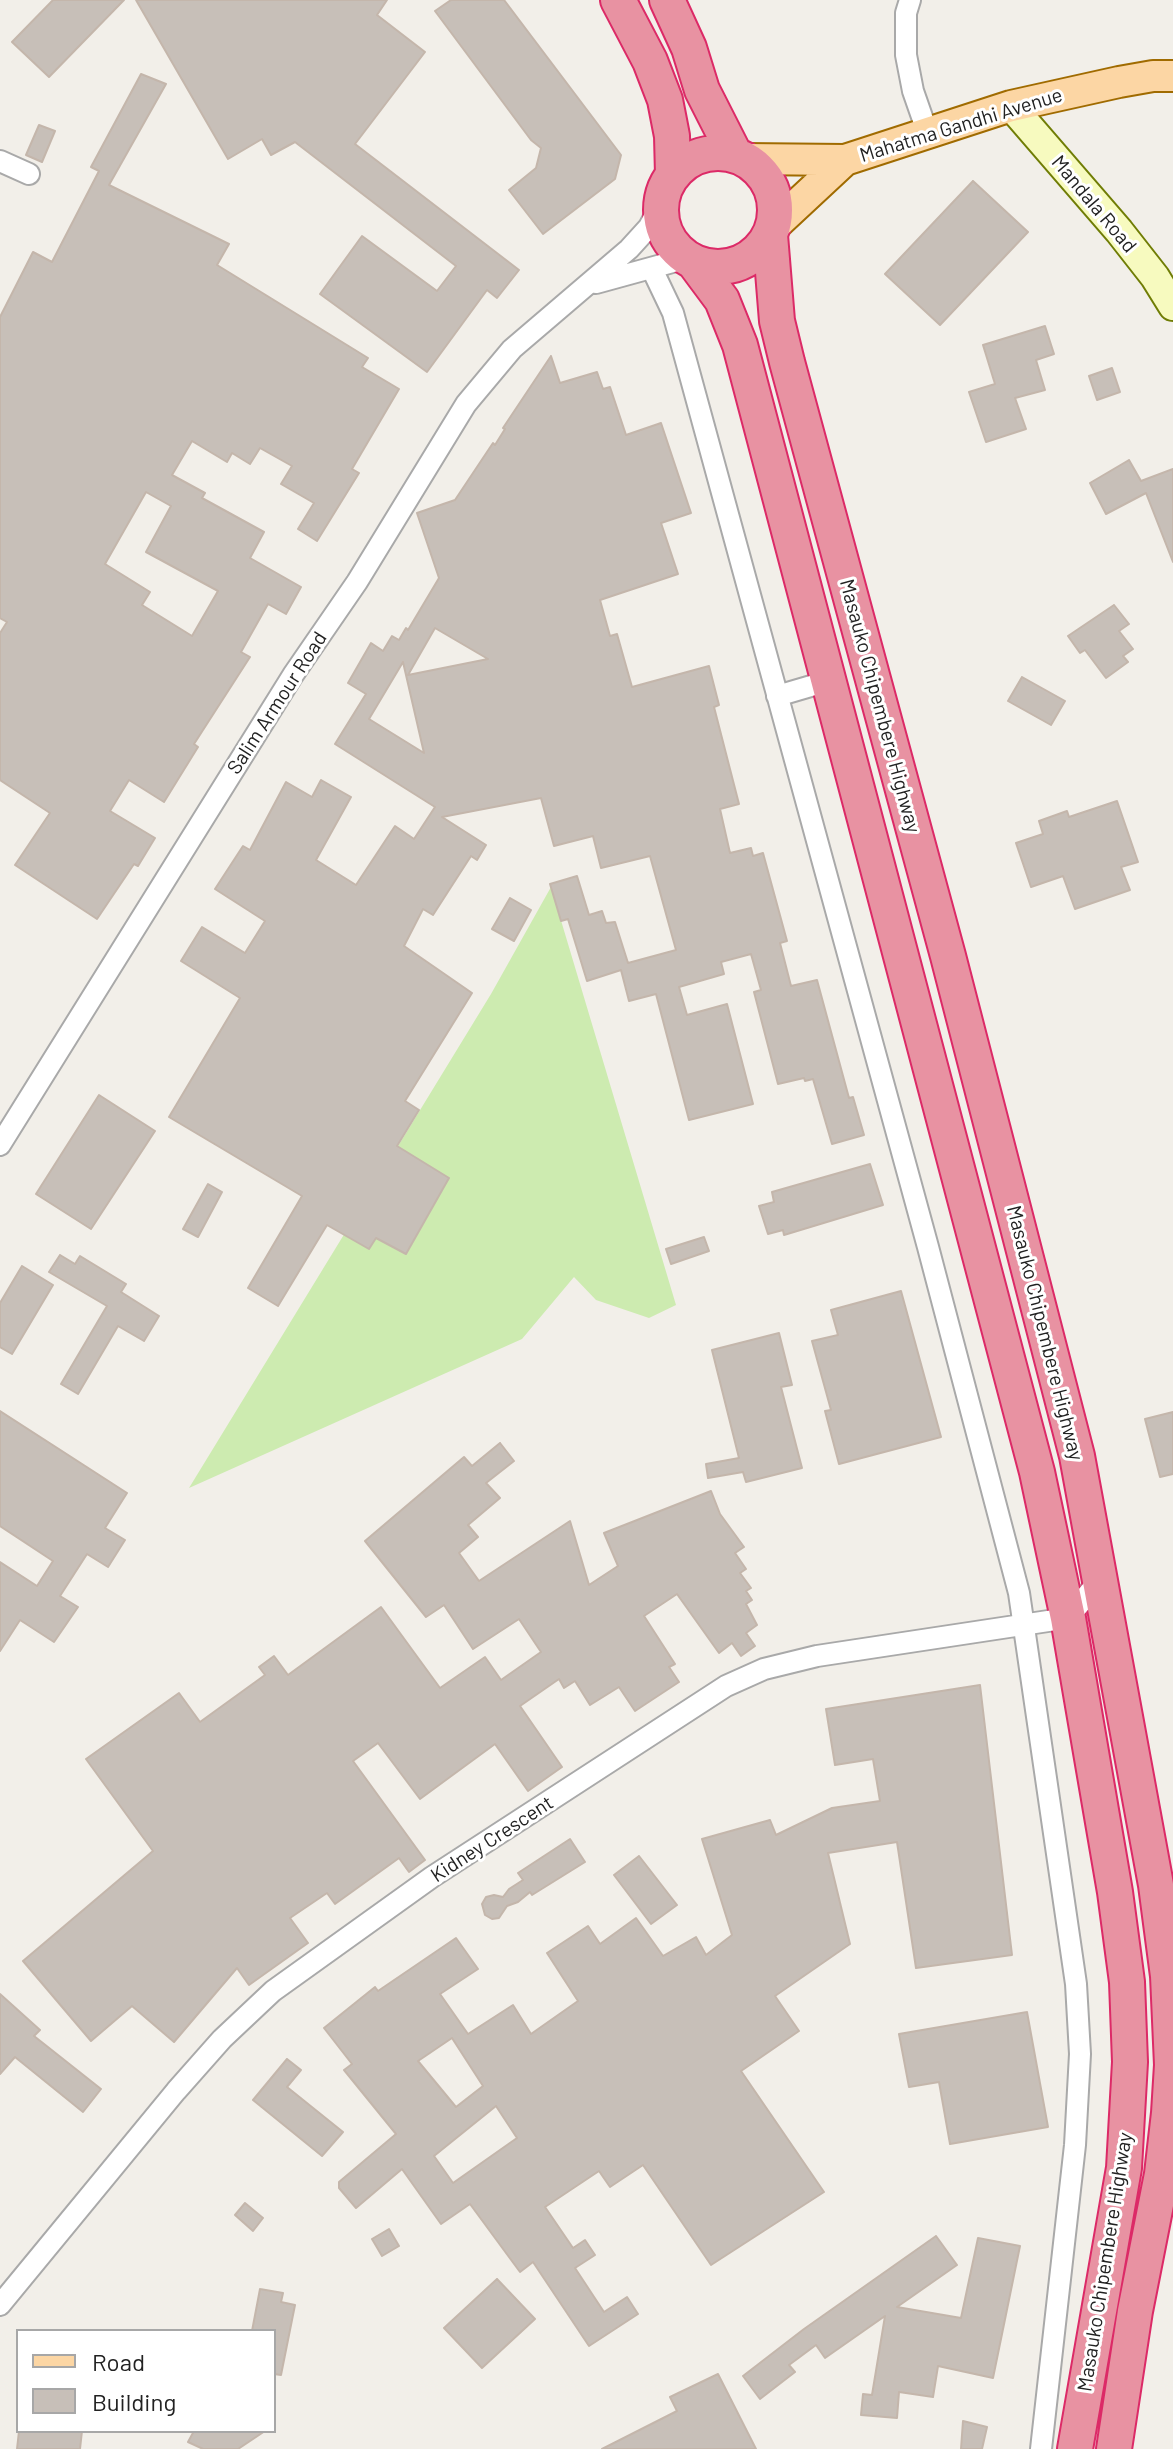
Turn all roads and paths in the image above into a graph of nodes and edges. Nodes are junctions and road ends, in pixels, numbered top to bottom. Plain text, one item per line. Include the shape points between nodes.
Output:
1 (618, 0) edge
2 (667, 0) edge
3 (910, 0) edge
4 (1173, 76) edge
5 (1011, 106) junction
6 (928, 134) junction
7 (740, 157) junction
8 (845, 160) junction
9 (0, 161) edge
10 (29, 174) dead end
11 (667, 190) junction
12 (772, 231) junction
13 (690, 260) junction
14 (652, 269) junction
15 (585, 287) junction
16 (1173, 306) edge
17 (828, 681) junction
18 (777, 696) junction
19 (0, 1145) edge
20 (1102, 1577) junction
21 (1068, 1618) junction
22 (1023, 1624) junction
23 (0, 2305) edge
24 (1041, 2449) edge
25 (1075, 2449) edge
26 (1114, 2449) edge

1 - 11 highway via 665,100 672,136
2 - 7 highway via 702,90
3 - 6 street via 906,55
4 - 5 main road, Mahatma Gandhi Avenue via 1105,84
5 - 6 main road, Mahatma Gandhi Avenue
5 - 16 street, Mandala Road via 1119,231
6 - 8 main road, Mahatma Gandhi Avenue
7 - 8 main road, Mahatma Gandhi Avenue
7 - 11 highway via 712,153 691,160
7 - 12 highway via 768,181 776,212
8 - 12 main road, Mahatma Gandhi Avenue
9 - 10 street
11 - 13 highway via 662,220 676,248
11 - 15 street, Salim Armour Road via 649,227
12 - 13 highway via 746,260 711,267
12 - 20 highway, Masauko Chipembere Highway via 777,321 964,1017 1077,1456
13 - 14 street, Salim Armour Road
13 - 17 highway, Masauko Chipembere Highway via 722,300 740,345
14 - 15 street, Salim Armour Road
14 - 18 street via 673,313
15 - 19 street, Salim Armour Road via 512,349 466,404
17 - 18 street
17 - 21 highway, Masauko Chipembere Highway via 1037,1472
18 - 22 street via 1016,1578
20 - 21 street
20 - 26 highway, Masauko Chipembere Highway via 1156,1885 1172,2065 1162,2174
21 - 22 street, Kidney Crescent
21 - 25 highway, Masauko Chipembere Highway via 1115,1892 1127,1982 1130,2062 1124,2168
22 - 23 street, Kidney Crescent via 764,1669 726,1686 432,1877 273,1991 222,2039
22 - 24 street via 1076,1984 1080,2054 1073,2174

